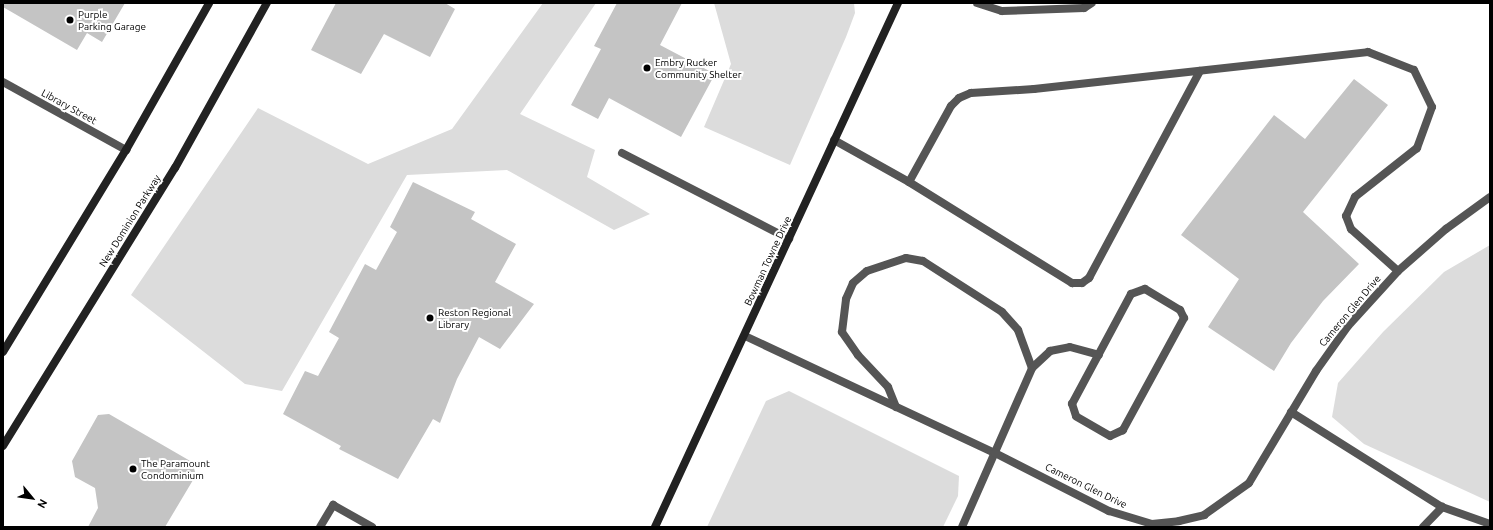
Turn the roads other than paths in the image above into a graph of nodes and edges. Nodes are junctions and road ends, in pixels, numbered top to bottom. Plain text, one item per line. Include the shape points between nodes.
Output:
1 (209, 3) edge
2 (267, 3) edge
3 (898, 3) edge
4 (977, 3) edge
5 (1092, 3) edge
6 (1200, 71) junction
7 (3, 82) edge
8 (834, 140) junction
9 (126, 150) junction
10 (622, 153) dead end
11 (909, 182) junction
12 (1490, 197) edge
13 (788, 240) junction
14 (1398, 271) junction
15 (745, 336) junction
16 (3, 352) edge
17 (1099, 355) junction
18 (1032, 368) junction
19 (896, 407) junction
20 (1291, 412) junction
21 (3, 446) edge
22 (995, 453) junction
23 (1442, 507) junction
24 (1490, 524) edge
25 (320, 527) edge
26 (372, 527) edge
27 (655, 527) edge
28 (962, 527) edge
29 (1422, 527) edge

1 - 9 main road
2 - 21 main road, New Dominion Parkway via 175,168
3 - 8 main road, Bowman Towne Drive
4 - 5 street via 1002,11 1084,8
6 - 11 street via 1034,89 971,93 959,98 951,106
6 - 11 street via 1089,278 1082,283 1072,283
6 - 14 street via 1368,52 1414,70 1432,107 1417,148 1355,197 1346,216 1352,229
7 - 9 street, Library Street
8 - 11 street
8 - 13 main road, Bowman Towne Drive
9 - 16 main road
10 - 13 street
12 - 14 street, Cameron Glen Drive via 1446,229
13 - 15 main road, Bowman Towne Drive
14 - 20 street, Cameron Glen Drive via 1330,348
15 - 19 street, Cameron Glen Drive
15 - 27 main road, Bowman Towne Drive
17 - 17 street via 1072,404 1072,412 1110,436 1117,436 1123,430 1184,318 1180,310 1145,289 1137,290 1131,294
17 - 18 street via 1070,347 1050,351
18 - 19 street via 1018,330 1002,312 924,261 906,258 867,271 854,283 846,299 842,332 858,355 888,387
18 - 22 street
19 - 22 street, Cameron Glen Drive
20 - 22 street, Cameron Glen Drive via 1249,483 1204,515 1179,521 1152,524 1109,510
20 - 23 street
22 - 28 street
23 - 24 street
23 - 29 street
25 - 26 street via 333,505

